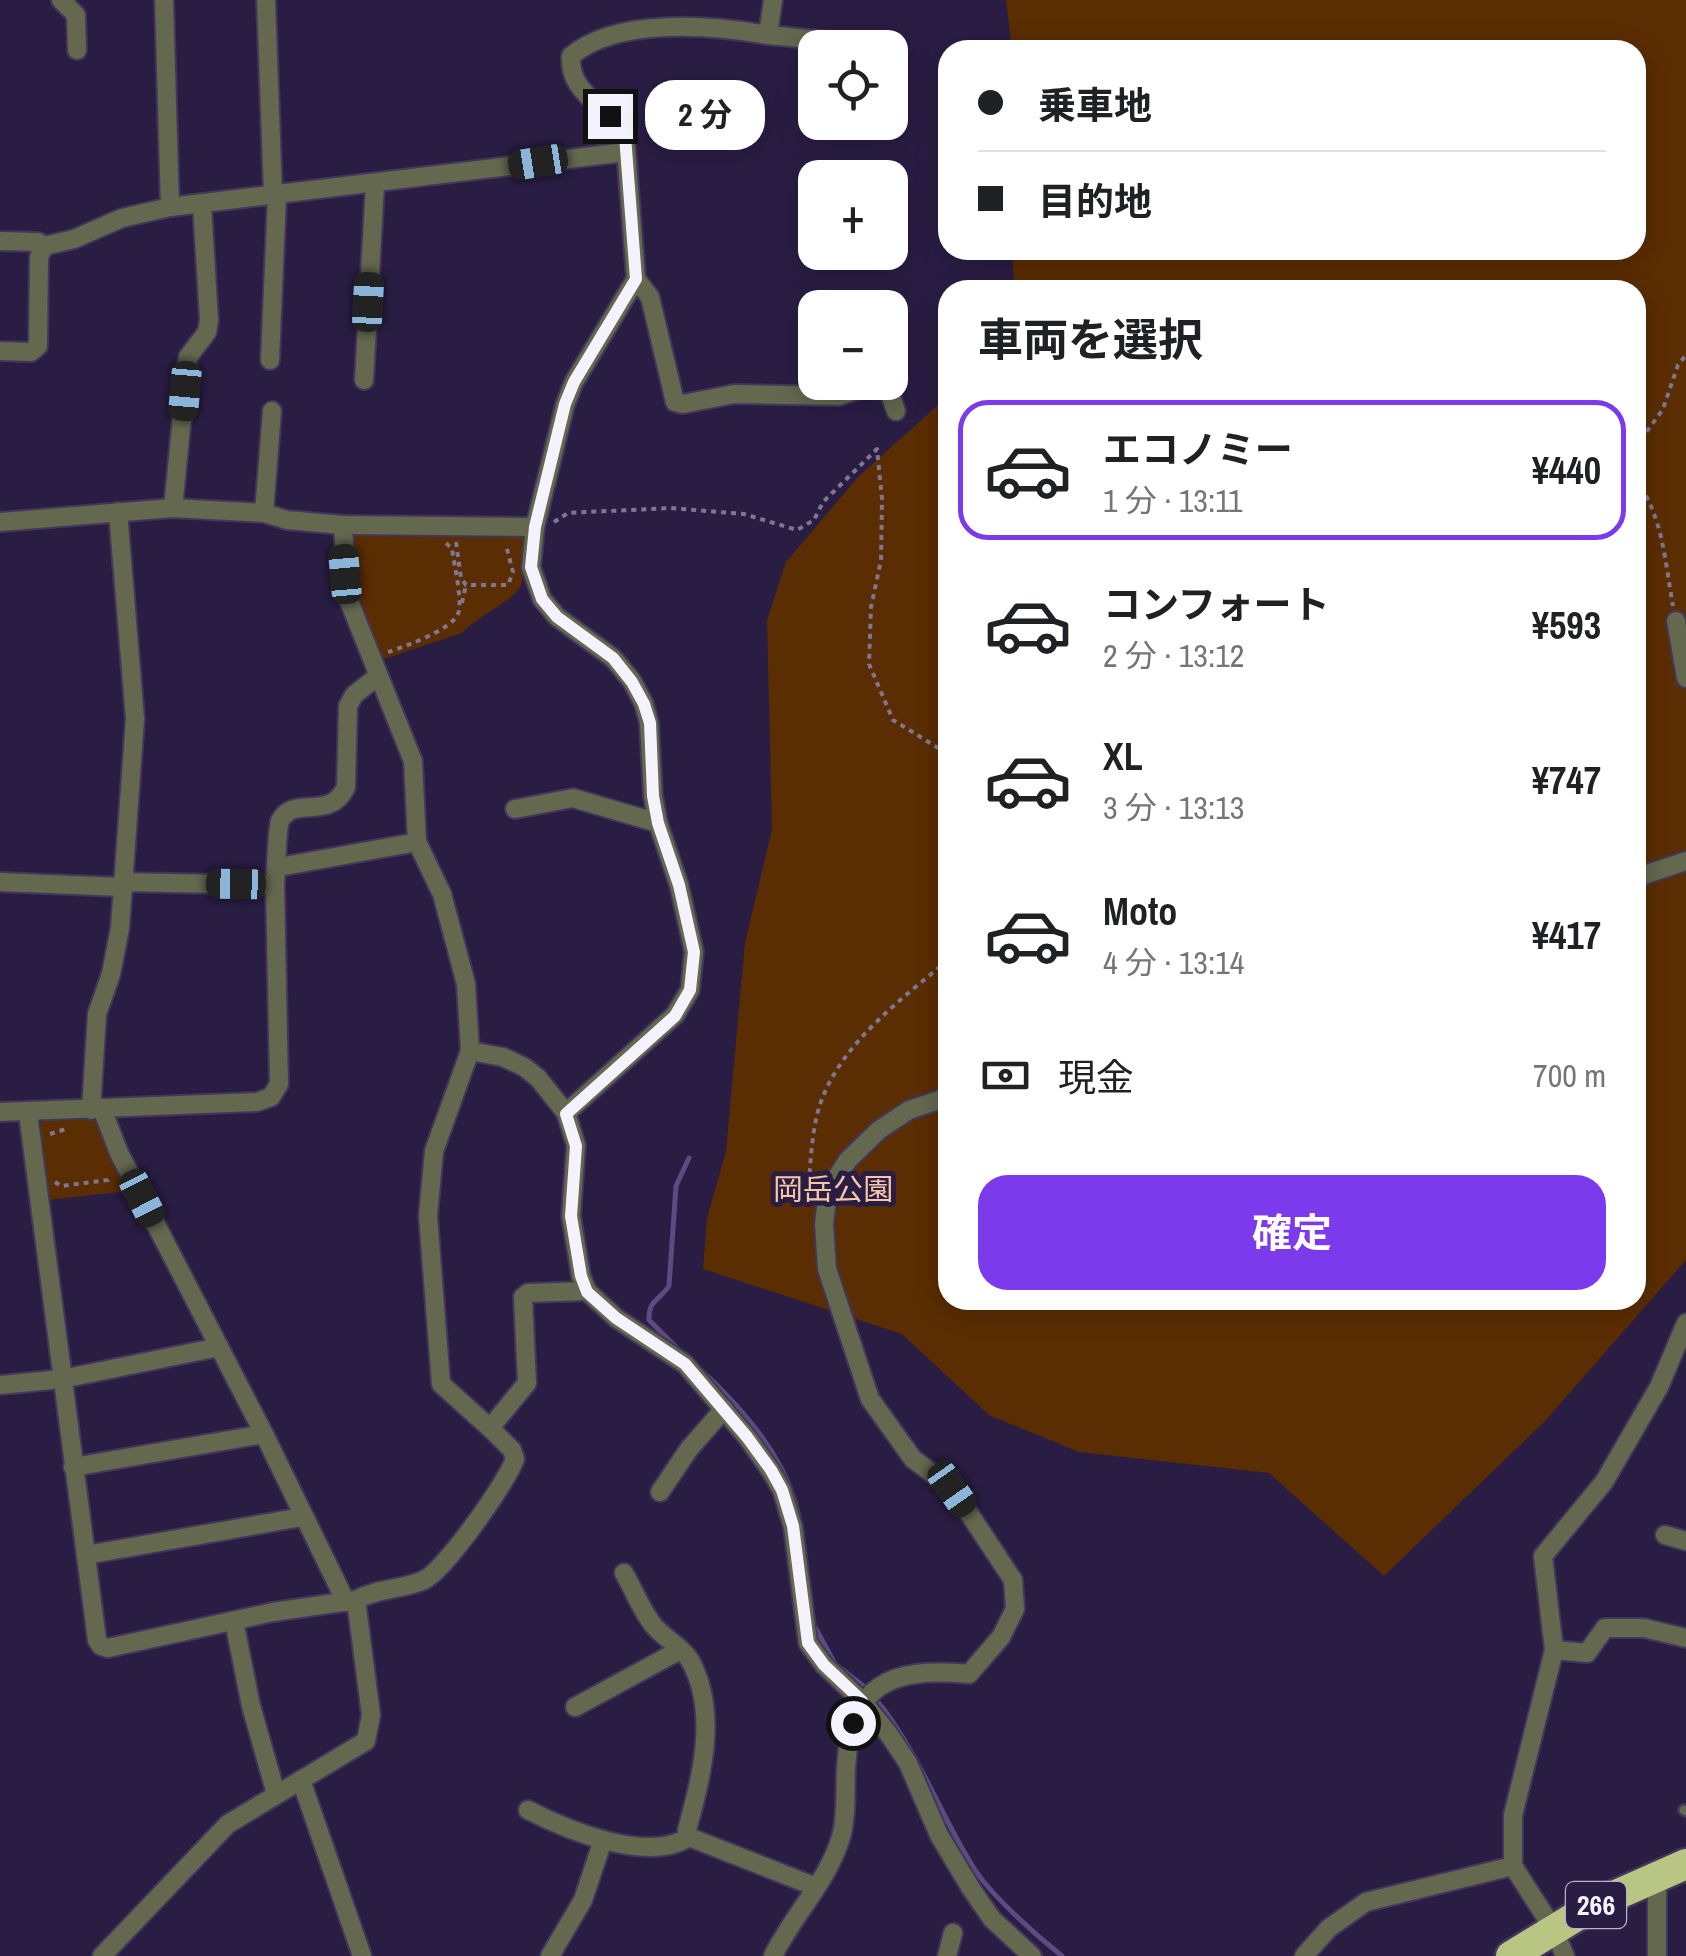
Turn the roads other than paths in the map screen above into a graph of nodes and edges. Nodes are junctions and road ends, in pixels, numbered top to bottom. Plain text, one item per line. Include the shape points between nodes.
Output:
1 (61, 0) edge
2 (164, 0) edge
3 (266, 0) edge
4 (773, 0) edge
5 (768, 35) junction
6 (798, 38) edge
7 (77, 50) dead end
8 (626, 152) junction
9 (375, 185) junction
10 (275, 195) junction
11 (202, 205) junction
12 (170, 207) junction
13 (0, 242) edge
14 (44, 246) junction
15 (636, 279) junction
16 (0, 351) edge
17 (270, 360) dead end
18 (364, 380) dead end
19 (798, 395) edge
20 (891, 400) edge
21 (272, 411) dead end
22 (896, 411) dead end
23 (173, 508) junction
24 (118, 512) junction
25 (264, 512) junction
26 (0, 522) edge
27 (544, 524) junction
28 (343, 526) junction
29 (1676, 621) road end
30 (378, 676) junction
31 (1686, 678) edge
32 (515, 808) dead end
33 (658, 823) junction
34 (417, 842) junction
35 (1686, 861) edge
36 (1646, 874) edge
37 (277, 876) junction
38 (0, 882) edge
39 (122, 885) junction
40 (470, 1051) junction
41 (938, 1100) edge
42 (96, 1109) junction
43 (0, 1112) edge
44 (28, 1112) junction
45 (566, 1114) junction
46 (587, 1292) junction
47 (1686, 1323) edge
48 (219, 1347) junction
49 (62, 1378) junction
50 (0, 1384) edge
51 (724, 1409) junction
52 (490, 1428) junction
53 (264, 1434) junction
54 (73, 1467) junction
55 (660, 1492) dead end
56 (302, 1517) junction
57 (1665, 1535) dead end
58 (1686, 1541) edge
59 (86, 1555) junction
60 (624, 1573) dead end
61 (351, 1601) junction
62 (234, 1621) junction
63 (1686, 1638) edge
64 (680, 1650) junction
65 (1554, 1650) junction
66 (862, 1701) junction
67 (576, 1707) dead end
68 (302, 1780) junction
69 (276, 1794) junction
70 (528, 1810) dead end
71 (689, 1837) junction
72 (602, 1840) junction
73 (1686, 1864) edge
74 (1513, 1866) junction
75 (1657, 1876) junction
76 (816, 1887) junction
77 (952, 1934) dead end
78 (1560, 1943) edge
79 (102, 1956) edge
80 (362, 1956) edge
81 (550, 1956) edge
82 (773, 1956) edge
83 (947, 1956) edge
84 (1032, 1956) edge
85 (1304, 1956) edge
86 (1511, 1956) edge
87 (1657, 1956) edge

1 - 7 street via 76,15
2 - 12 street
3 - 10 street
4 - 5 street
5 - 6 street
5 - 8 street via 640,30 601,38 571,56 584,94 619,125
8 - 9 street
8 - 15 street
9 - 10 street
9 - 18 street
10 - 11 street
10 - 17 street
11 - 12 street
11 - 23 street via 209,320 188,356
12 - 14 street
13 - 14 street
14 - 16 street via 38,346
15 - 19 street via 650,298 675,402
15 - 27 street via 570,393
20 - 22 street
21 - 25 street
23 - 24 street
23 - 25 street
24 - 26 street
24 - 39 street via 135,719
25 - 28 street
27 - 28 street
27 - 33 street via 531,567 542,599 613,658 644,704
28 - 30 street via 348,596
29 - 31 street
30 - 34 street via 414,761
30 - 37 street via 348,706 341,799 285,815
32 - 33 street via 573,798
33 - 45 street via 694,952 690,990 675,1016
34 - 37 street
34 - 40 street via 442,894 466,984
35 - 36 street
37 - 39 street
37 - 42 street via 278,1084 271,1097
38 - 39 street
39 - 42 street via 117,947 97,1014
40 - 45 street via 524,1068
40 - 52 street via 434,1151 428,1216 441,1384
41 - 66 street via 909,1110 848,1160 828,1191 826,1269 870,1399 913,1459 963,1504 1013,1580 1015,1609 969,1674 903,1676
42 - 44 street
42 - 48 street
43 - 44 street
44 - 49 street
45 - 46 street via 576,1146 571,1216
46 - 51 street via 685,1364
46 - 52 street via 523,1297 527,1383
47 - 65 street via 1659,1387 1604,1482 1543,1556
48 - 49 street
48 - 53 street
49 - 50 street
49 - 54 street
51 - 55 street
51 - 66 street via 782,1490 808,1643
52 - 61 street via 515,1458 447,1559 425,1579
53 - 54 street
53 - 56 street
54 - 59 street
56 - 59 street
56 - 61 street
57 - 58 street
59 - 62 street via 101,1646
60 - 64 street via 652,1624
61 - 62 street
61 - 68 street via 370,1734
62 - 69 street
63 - 65 street via 1605,1628 1587,1653
64 - 67 street
64 - 71 street via 699,1683 706,1733
65 - 74 street via 1512,1816
66 - 76 street via 847,1761 841,1838
66 - 84 street via 908,1763 972,1890
68 - 69 street
68 - 80 street
69 - 79 street via 228,1824
70 - 72 street
71 - 72 street via 661,1846
71 - 76 street
72 - 81 street via 583,1900
73 - 75 highway, 266
74 - 78 street
74 - 85 street via 1366,1902
75 - 78 highway, 266 via 1598,1904
75 - 87 street
76 - 82 street
77 - 83 street
78 - 86 highway, 266

